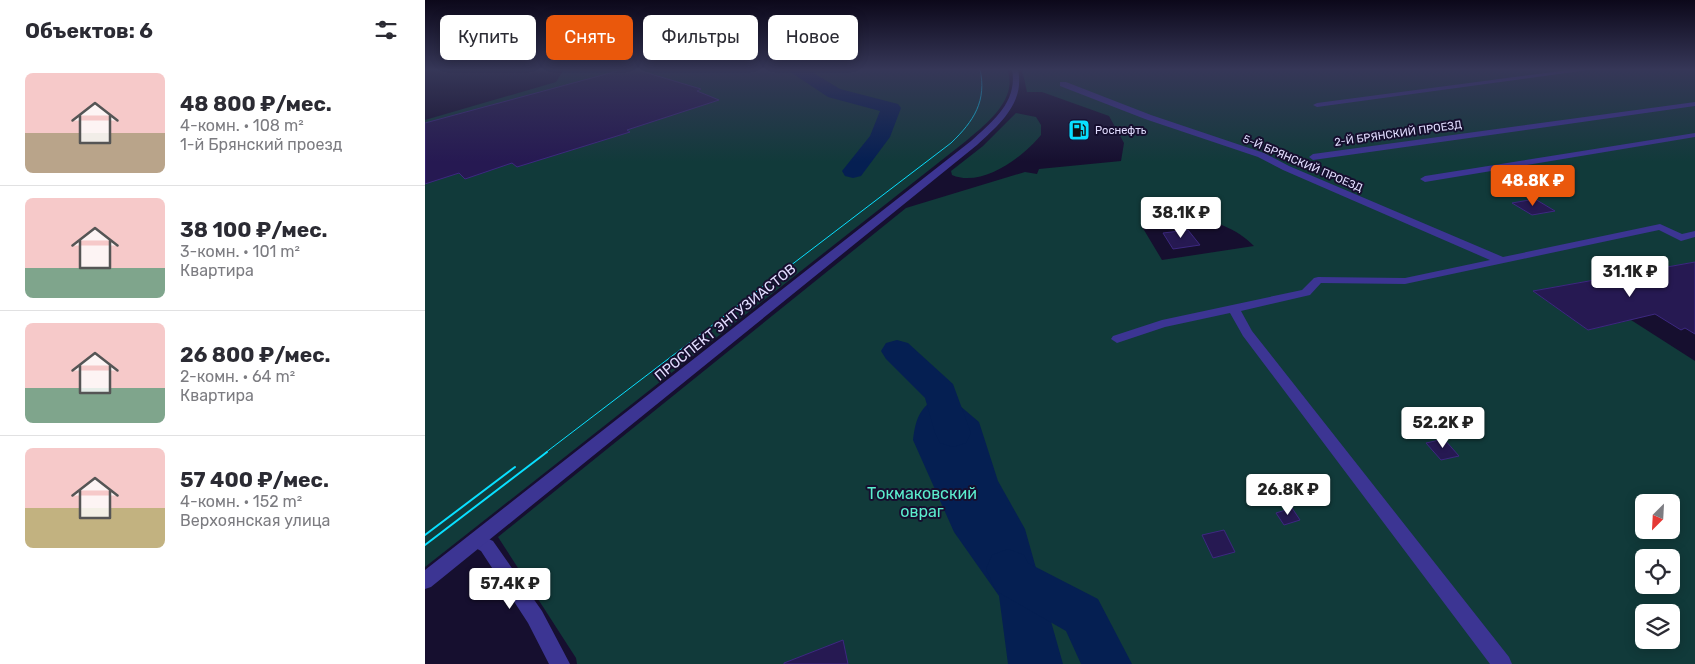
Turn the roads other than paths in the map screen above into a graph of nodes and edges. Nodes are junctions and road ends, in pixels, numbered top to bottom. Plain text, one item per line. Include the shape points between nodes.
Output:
1 (1013, 100) edge
2 (1104, 100) edge
3 (1355, 100) edge
4 (1695, 104) edge
5 (1317, 105) dead end
6 (1695, 135) edge
7 (1313, 157) dead end
8 (1425, 179) dead end
9 (1695, 234) edge
10 (1503, 261) junction
11 (1234, 309) junction
12 (1117, 338) dead end
13 (476, 540) junction
14 (425, 581) edge
15 (560, 664) edge
16 (1502, 664) edge

1 - 13 street, ПРОСПЕКТ ЭНТУЗИАСТОВ via 995,124 974,143
2 - 10 street, 5-Й БРЯНСКИЙ ПРОЕЗД via 1261,155
3 - 5 street
4 - 7 street, 2-Й БРЯНСКИЙ ПРОЕЗД
6 - 8 street
9 - 10 street via 1681,238 1661,227
10 - 11 street via 1405,281 1318,280 1306,293
11 - 12 street via 1162,324
11 - 16 street via 1247,333
13 - 14 street, ПРОСПЕКТ ЭНТУЗИАСТОВ
13 - 15 street via 487,546 535,617

